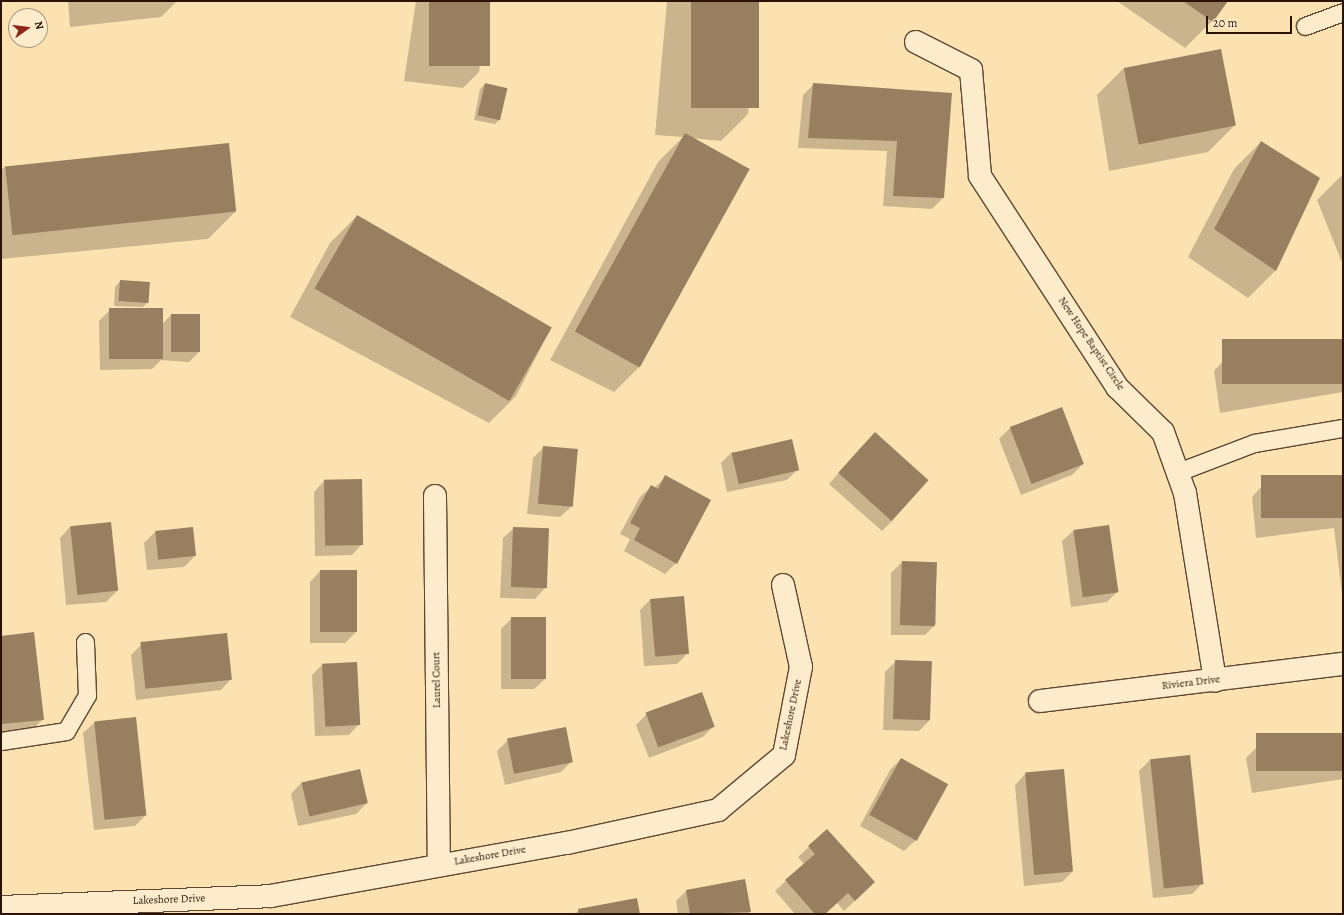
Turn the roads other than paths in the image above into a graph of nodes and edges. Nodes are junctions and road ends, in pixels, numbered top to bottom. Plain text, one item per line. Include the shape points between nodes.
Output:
1 (1343, 12) edge
2 (1305, 26) dead end
3 (916, 42) dead end
4 (1343, 428) edge
5 (1178, 472) junction
6 (435, 496) dead end
7 (783, 585) dead end
8 (85, 642) dead end
9 (1343, 664) edge
10 (1215, 681) junction
11 (1040, 701) dead end
12 (1, 741) edge
13 (439, 865) junction
14 (1, 906) edge

1 - 2 lane
3 - 5 street, New Hope Baptist Circle via 972,70 980,176 1117,387 1163,432
4 - 5 lane via 1254,442
5 - 10 street, New Hope Baptist Circle via 1185,493
6 - 13 street, Laurel Court
7 - 13 street, Lakeshore Drive via 801,667 784,755 718,810 567,843
8 - 12 lane via 87,695 66,731
9 - 10 street, Riviera Drive
10 - 11 street, Riviera Drive
13 - 14 street, Lakeshore Drive via 271,896

